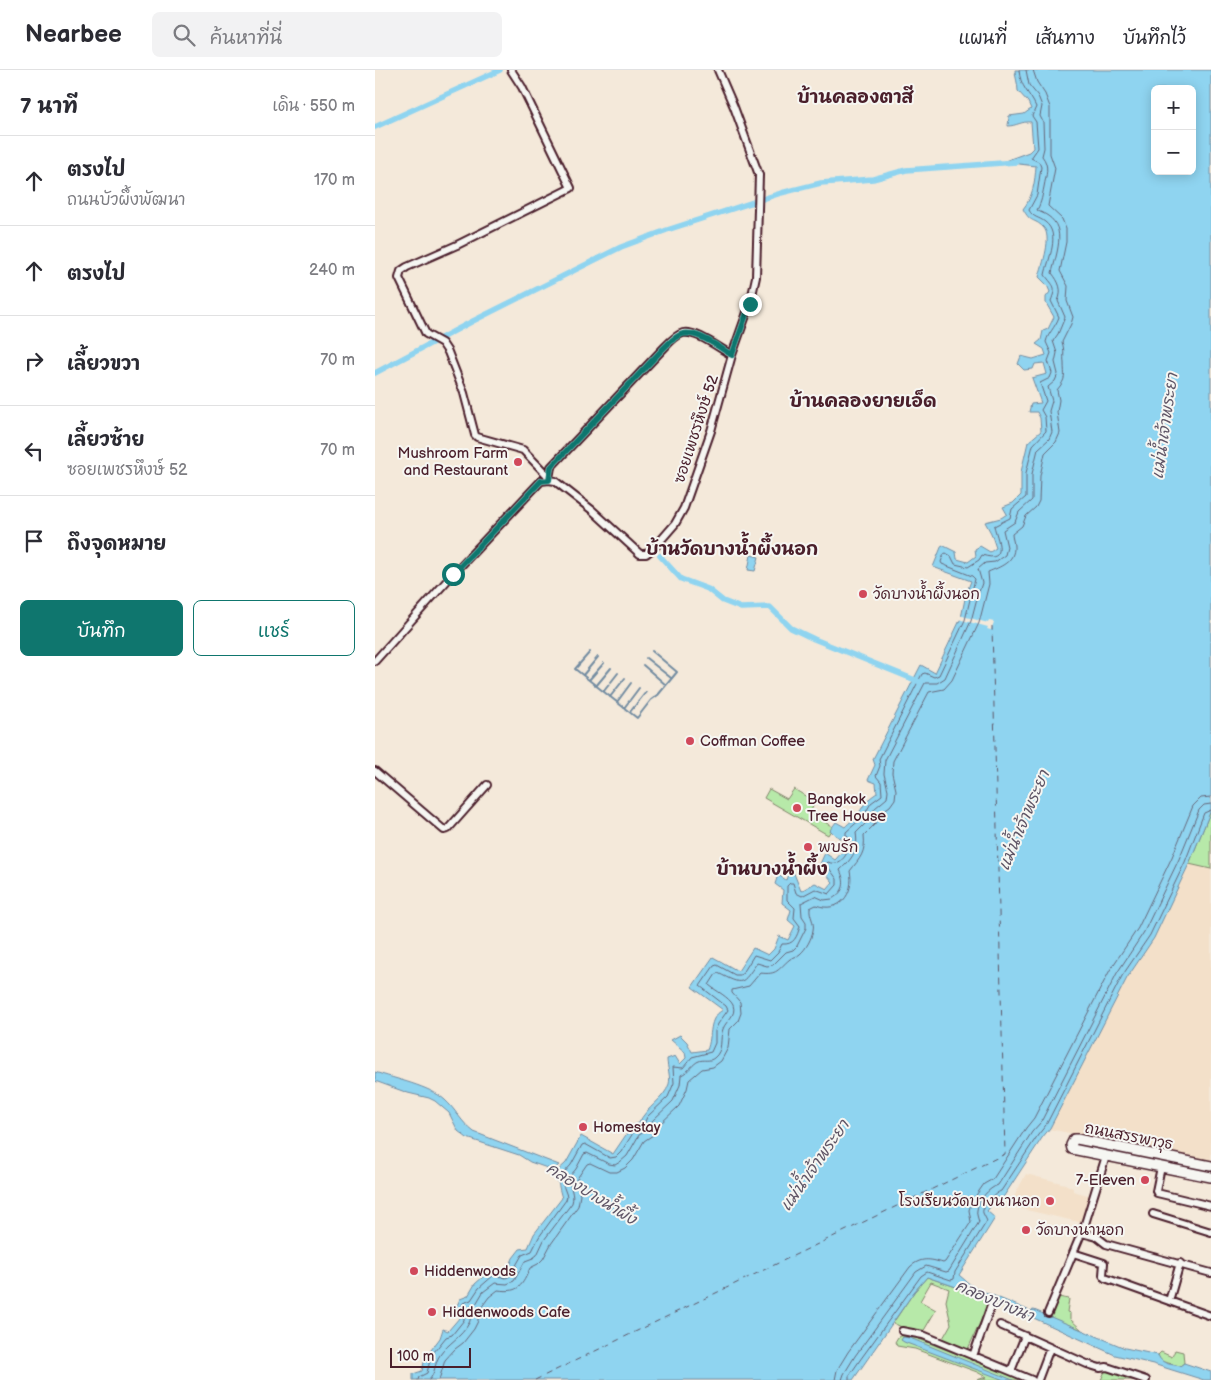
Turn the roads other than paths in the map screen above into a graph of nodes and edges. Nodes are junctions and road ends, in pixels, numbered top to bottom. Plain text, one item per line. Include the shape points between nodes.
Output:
1 (718, 70) edge
2 (512, 71) edge
3 (732, 355) junction
4 (551, 480) junction
5 (375, 660) edge
6 (375, 771) edge
7 (487, 785) dead end
8 (1115, 1147) junction
9 (1109, 1156) junction
10 (1211, 1166) edge
11 (1161, 1167) junction
12 (1211, 1177) edge
13 (1211, 1206) edge
14 (1153, 1214) dead end
15 (1211, 1232) edge
16 (1082, 1233) junction
17 (1073, 1253) junction
18 (1180, 1263) junction
19 (1211, 1273) edge
20 (1169, 1301) junction
21 (991, 1303) dead end
22 (1047, 1313) dead end
23 (1211, 1316) edge
24 (1000, 1325) dead end
25 (902, 1331) dead end
26 (1025, 1336) junction
27 (1050, 1348) junction
28 (973, 1356) junction
29 (1011, 1371) junction
30 (1032, 1380) edge
31 (1038, 1380) edge
32 (1146, 1380) edge

1 - 3 street, ซอยเพชรหึงษ์ 52 via 759,175 760,188 754,288
2 - 4 street via 571,188 401,271 399,278 426,334 442,343 448,352 464,393 475,435 523,450
3 - 4 street via 690,333 677,336 551,467
3 - 4 street, ซอยเพชรหึงษ์ 52 via 711,431 684,508 675,524 646,554 640,554 592,510
4 - 5 street via 541,481
6 - 7 street via 444,830
8 - 9 street
8 - 9 street, ถนนสรรพาวุธ via 1074,1139 1071,1142 1072,1149
8 - 10 street, ถนนสรรพาวุธ
9 - 11 street, ถนนสรรพาวุธ
9 - 16 street
11 - 12 street, ถนนสรรพาวุธ
11 - 13 street via 1157,1193
14 - 15 street
16 - 17 street
16 - 18 street via 1097,1237 1106,1244
17 - 20 street via 1104,1264 1105,1278
17 - 22 street
18 - 19 street
18 - 20 street
20 - 23 street
21 - 28 street
24 - 26 street
25 - 28 street via 923,1335
26 - 27 street
26 - 29 street
27 - 31 street
27 - 32 street via 1100,1368
28 - 29 street
29 - 30 street

